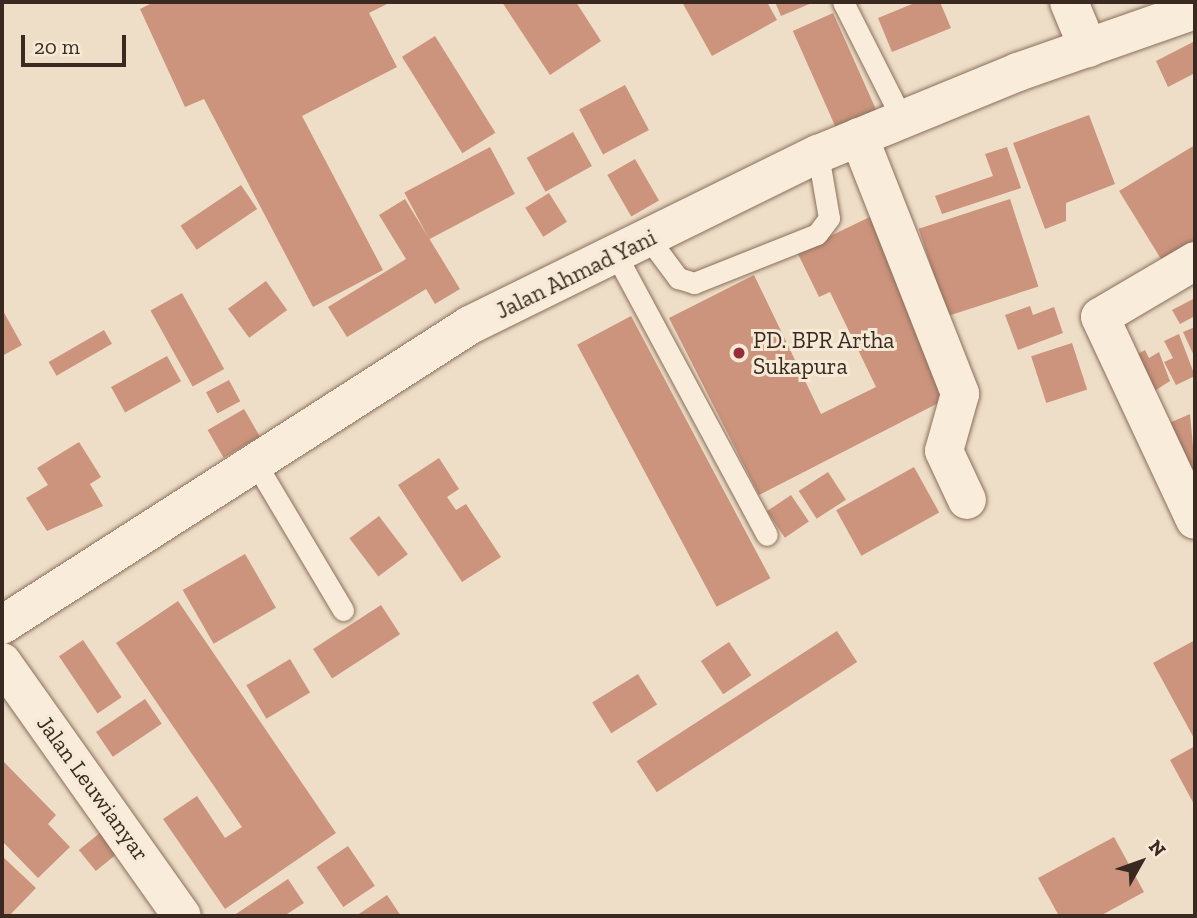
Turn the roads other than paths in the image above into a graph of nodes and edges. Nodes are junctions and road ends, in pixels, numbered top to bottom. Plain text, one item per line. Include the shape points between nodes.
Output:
1 (843, 2) edge
2 (1069, 2) edge
3 (1195, 10) edge
4 (1088, 48) junction
5 (902, 119) junction
6 (859, 136) junction
7 (818, 154) junction
8 (632, 246) junction
9 (1195, 261) edge
10 (256, 464) junction
11 (967, 500) dead end
12 (1191, 504) edge
13 (767, 534) dead end
14 (343, 610) dead end
15 (2, 625) edge
16 (2, 662) edge
17 (182, 916) edge

1 - 5 lane
2 - 4 street
3 - 4 street, Jalan Ahmad Yani
4 - 5 street, Jalan Ahmad Yani
5 - 6 street, Jalan Ahmad Yani
6 - 7 street, Jalan Ahmad Yani
6 - 11 street via 960,394 944,451
7 - 8 street, Jalan Ahmad Yani
7 - 8 lane via 829,218 817,234 694,283 678,278
8 - 10 street, Jalan Ahmad Yani via 470,325
8 - 13 lane
9 - 12 street via 1100,317
10 - 14 lane
10 - 15 street, Jalan Ahmad Yani
16 - 17 street, Jalan Leuwianyar

